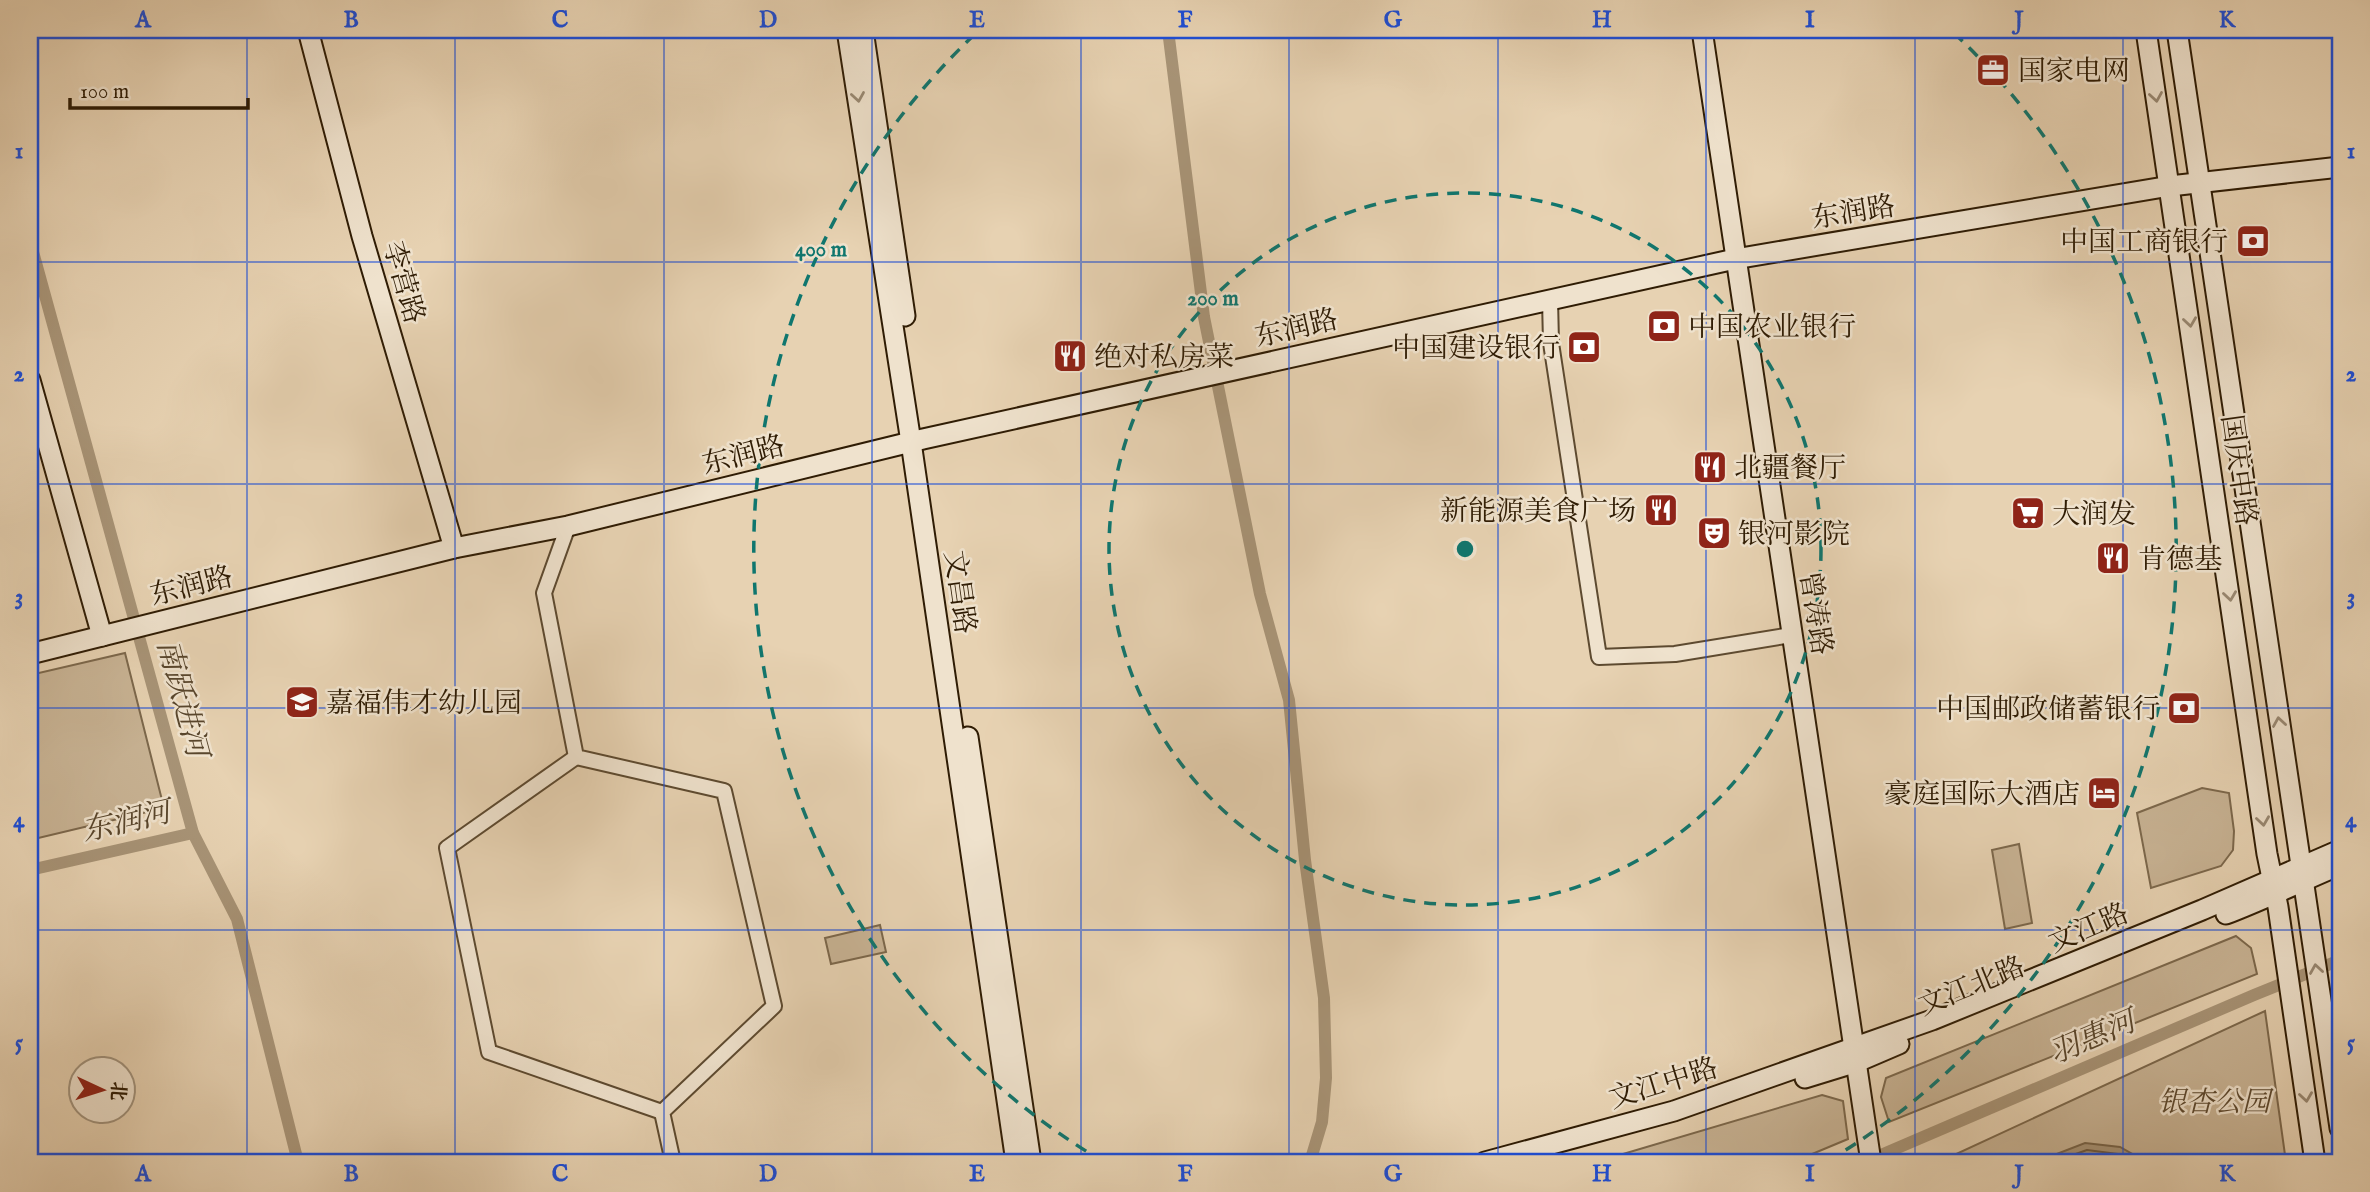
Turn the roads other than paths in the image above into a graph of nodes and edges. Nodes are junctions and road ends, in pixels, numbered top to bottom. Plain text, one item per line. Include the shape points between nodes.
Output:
1 (308, 30) edge
2 (848, 30) edge
3 (863, 30) edge
4 (1702, 30) edge
5 (2146, 30) edge
6 (2177, 30) edge
7 (2340, 167) edge
8 (2199, 183) junction
9 (2170, 186) junction
10 (1735, 259) junction
11 (1550, 299) junction
12 (30, 380) edge
13 (917, 441) junction
14 (568, 526) junction
15 (454, 548) junction
16 (1791, 635) junction
17 (97, 637) junction
18 (30, 654) edge
19 (576, 757) junction
20 (2340, 850) edge
21 (2340, 865) edge
22 (2302, 874) junction
23 (2274, 888) junction
24 (2333, 1026) edge
25 (1856, 1054) junction
26 (662, 1112) junction
27 (2340, 1128) edge
28 (673, 1162) edge
29 (1016, 1162) edge
30 (1031, 1162) edge
31 (1485, 1162) edge
32 (1523, 1162) edge
33 (1871, 1162) edge
34 (2315, 1162) edge

1 - 15 main road, 李营路 via 362,236
2 -> 13 main road, 文昌路
3 - 13 main road, 文昌路
4 - 10 main road, 曾涛路
5 -> 9 main road, 国庆中路
6 - 8 main road
7 - 8 main road, 东润路
8 - 9 main road, 东润路
22 -> 8 main road
9 - 10 main road, 东润路
9 -> 23 main road, 国庆中路
10 - 11 main road, 东润路
10 - 16 main road, 曾涛路
11 - 13 main road, 东润路
11 - 16 street via 1551,343 1598,657 1675,654
12 - 17 main road
13 - 14 main road, 东润路
13 - 29 main road, 文昌路
13 - 30 main road, 文昌路
14 - 15 main road, 东润路
14 - 19 street via 544,593
15 - 17 main road, 东润路
16 - 25 main road, 曾涛路
17 - 18 main road, 东润路
19 - 26 street via 724,791 774,1006
19 - 26 street via 447,848 489,1052
20 - 22 main road, 文江路
21 - 22 main road
22 - 23 main road, 文江路
24 -> 22 main road
23 - 25 main road, 文江路 via 2020,985
23 -> 34 main road, 国庆中路
24 - 27 main road
25 - 31 main road, 文江中路 via 1674,1111
25 - 32 main road, 文江中路 via 1667,1122
25 - 33 main road, 曾涛路
26 - 28 street

